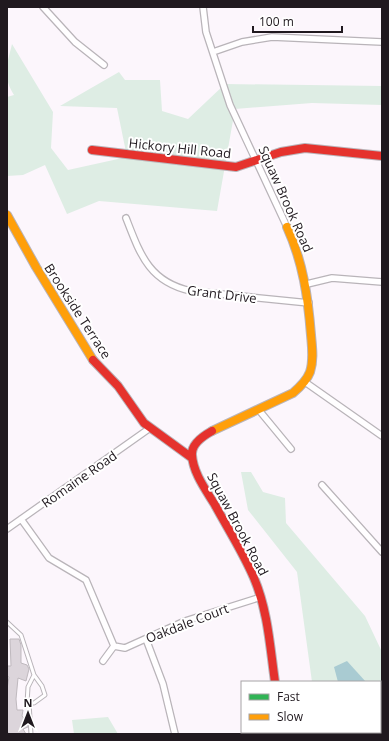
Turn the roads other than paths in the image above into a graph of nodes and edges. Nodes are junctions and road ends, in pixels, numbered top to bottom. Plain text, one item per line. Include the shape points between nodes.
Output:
1 (43, 7) edge
2 (203, 7) edge
3 (382, 42) edge
4 (213, 52) junction
5 (104, 65) dead end
6 (92, 150) dead end
7 (382, 156) edge
8 (256, 162) junction
9 (7, 215) edge
10 (126, 218) dead end
11 (287, 226) joint
12 (382, 282) edge
13 (307, 284) junction
14 (309, 303) junction
15 (305, 382) junction
16 (258, 410) junction
17 (150, 428) junction
18 (382, 436) edge
19 (291, 450) dead end
20 (192, 458) junction
21 (322, 485) dead end
22 (21, 519) junction
23 (7, 529) edge
24 (382, 552) edge
25 (261, 597) junction
26 (7, 622) edge
27 (146, 639) junction
28 (114, 646) junction
29 (103, 661) dead end
30 (34, 675) junction
31 (276, 681) edge
32 (29, 702) junction
33 (32, 734) edge
34 (175, 734) edge

1 - 5 street via 75,42
2 - 4 street, Squaw Brook Road via 206,32
3 - 4 street via 272,37 242,42
4 - 8 street, Squaw Brook Road via 230,105
6 - 8 street, Hickory Hill Road via 236,167
7 - 8 street, Hickory Hill Road via 305,148 281,152
8 - 11 street, Squaw Brook Road
9 - 17 street, Brookside Terrace via 89,355 118,386
10 - 14 street, Grant Drive via 145,264 174,286 191,291
11 - 13 street, Squaw Brook Road via 295,243
12 - 13 street via 332,278
13 - 14 street, Squaw Brook Road
14 - 15 street, Squaw Brook Road via 312,363
15 - 16 street via 293,393
15 - 18 street
16 - 19 street
16 - 20 street via 217,428 199,440 192,449
17 - 20 street, Brookside Terrace
17 - 22 street, Romaine Road
20 - 25 street, Squaw Brook Road via 198,474 242,554
21 - 24 street
22 - 23 street, Romaine Road
22 - 28 street via 49,558 86,580
25 - 27 street, Oakdale Court via 186,621
25 - 31 street, Squaw Brook Road
26 - 30 lane via 21,635
27 - 28 street, Oakdale Court via 125,648
27 - 34 street via 163,684
28 - 29 street
30 - 32 lane via 28,687
30 - 32 lane via 45,695 34,702
32 - 33 lane

